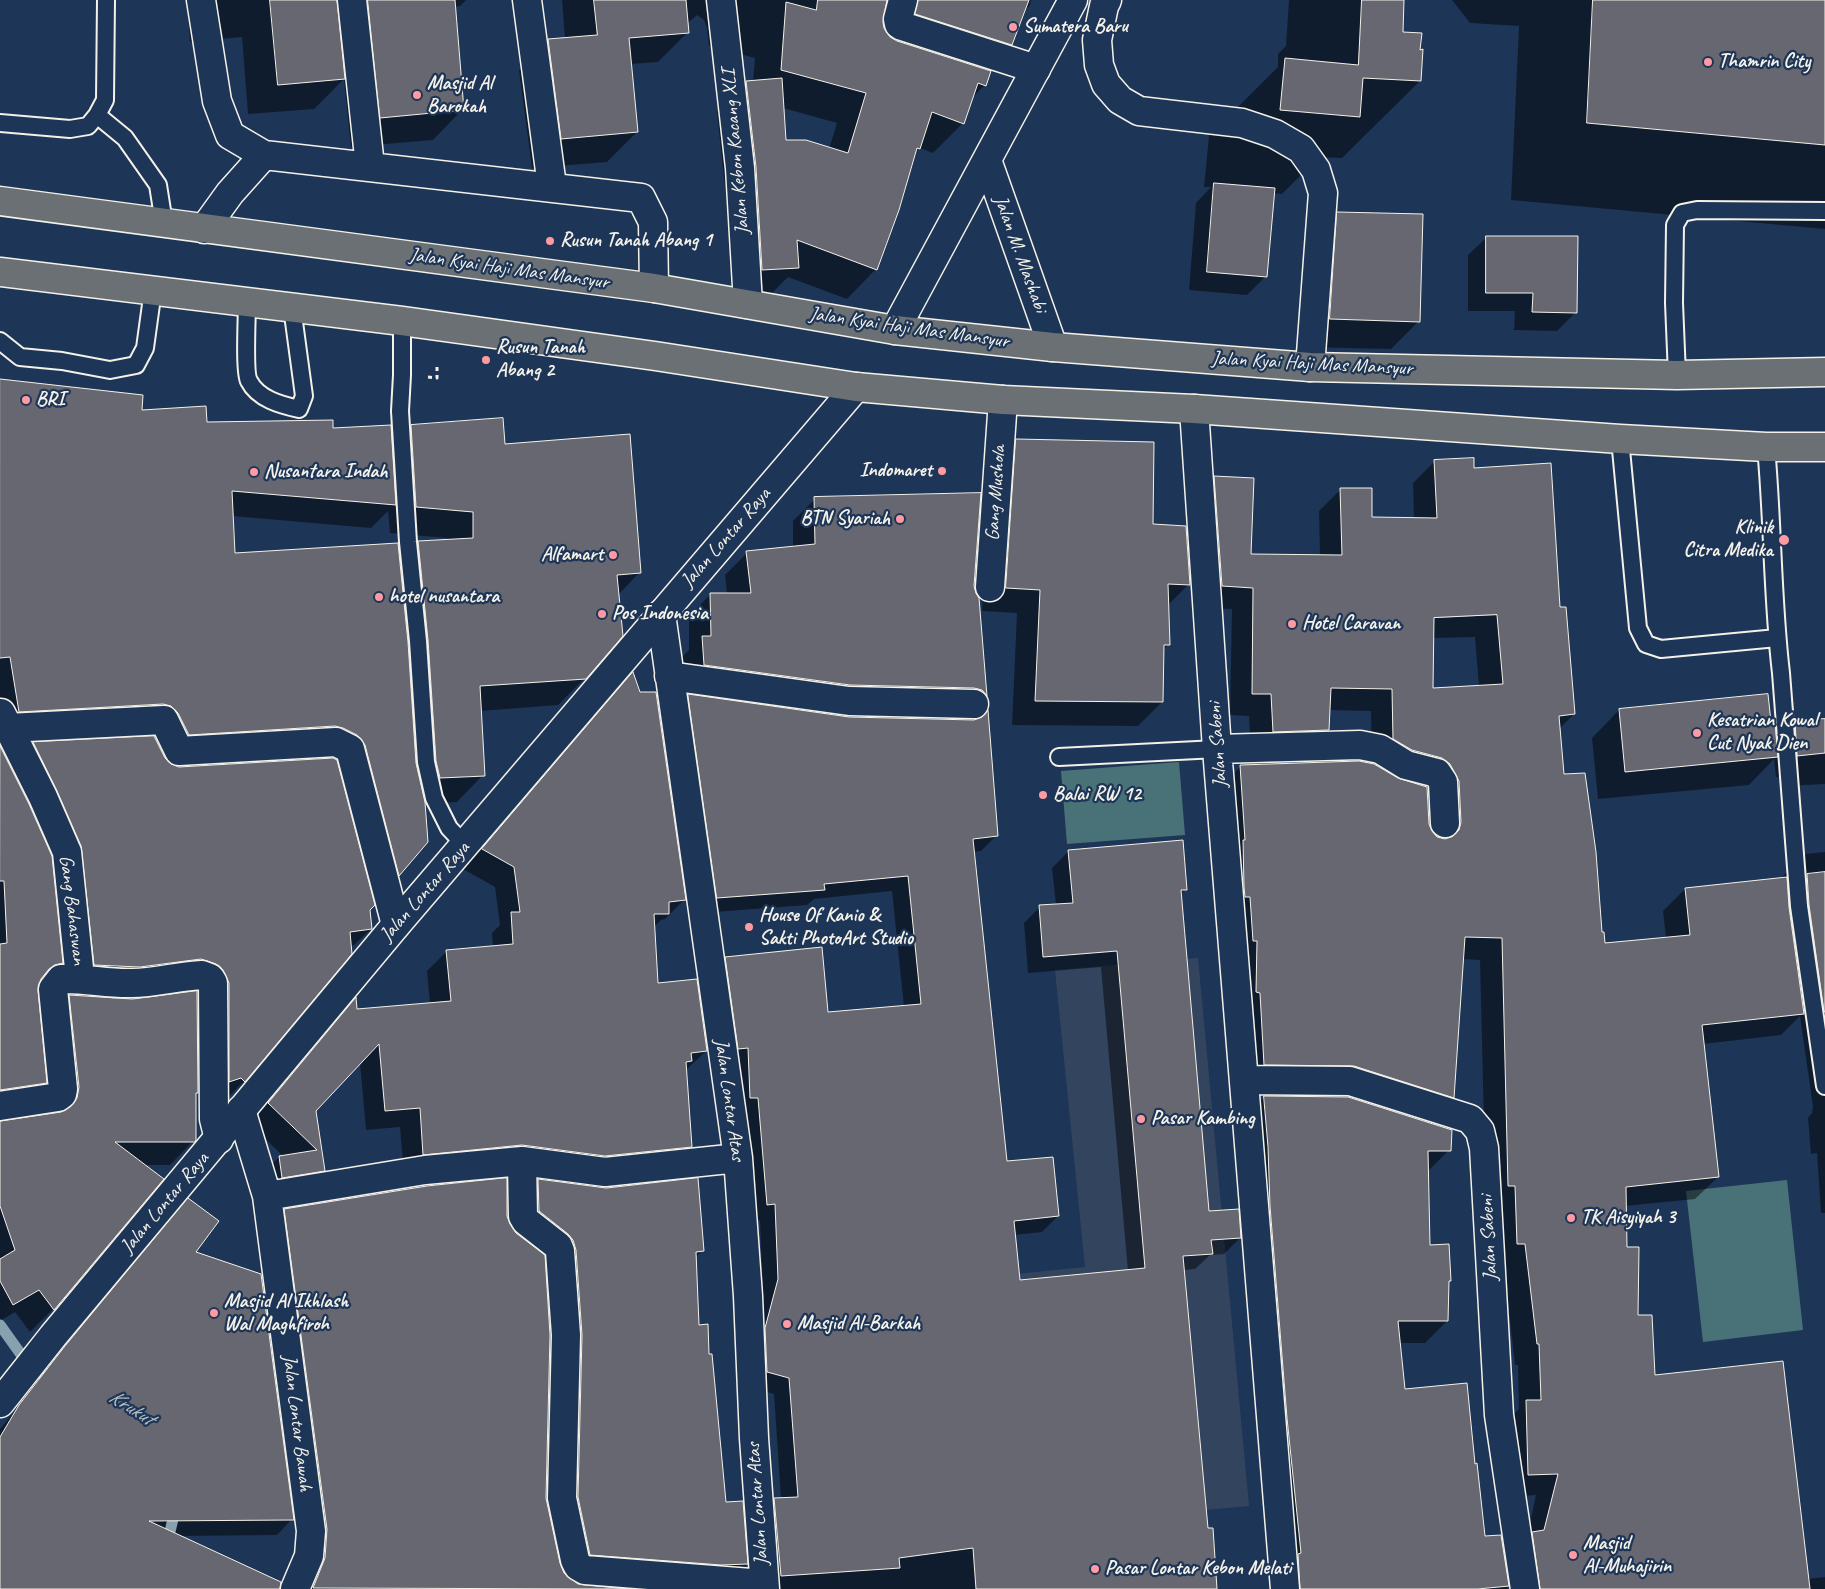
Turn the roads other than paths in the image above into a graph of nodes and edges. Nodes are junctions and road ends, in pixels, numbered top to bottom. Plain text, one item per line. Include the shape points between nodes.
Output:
1 (106, 0) edge
2 (200, 0) edge
3 (352, 0) edge
4 (527, 0) edge
5 (720, 0) edge
6 (903, 0) edge
7 (1073, 0) edge
8 (1107, 0) edge
9 (1036, 69) junction
10 (97, 115) junction
11 (0, 123) edge
12 (264, 155) junction
13 (986, 160) junction
14 (370, 166) junction
15 (552, 186) junction
16 (0, 201) edge
17 (1825, 211) edge
18 (164, 223) junction
19 (204, 229) junction
20 (0, 272) edge
21 (654, 288) junction
22 (153, 290) junction
23 (247, 302) junction
24 (748, 304) junction
25 (292, 308) junction
26 (402, 321) junction
27 (895, 330) junction
28 (0, 341) edge
29 (1053, 347) junction
30 (1310, 366) junction
31 (1825, 372) edge
32 (1677, 375) junction
33 (856, 387) junction
34 (1003, 400) junction
35 (1194, 409) junction
36 (1620, 439) junction
37 (1766, 447) junction
38 (1825, 447) edge
39 (990, 587) dead end
40 (661, 614) junction
41 (1777, 638) junction
42 (669, 676) junction
43 (974, 704) dead end
44 (4, 720) edge
45 (1217, 749) junction
46 (1059, 757) dead end
47 (1445, 823) dead end
48 (465, 845) junction
49 (396, 925) junction
50 (80, 978) junction
51 (1246, 1080) junction
52 (1825, 1086) edge
53 (0, 1106) edge
54 (241, 1110) junction
55 (219, 1139) junction
56 (738, 1158) junction
57 (522, 1161) junction
58 (267, 1196) junction
59 (0, 1402) edge
60 (764, 1586) edge
61 (295, 1589) edge
62 (1285, 1589) edge
63 (1525, 1589) edge

1 - 10 lane via 105,100
2 - 12 street via 217,101 230,135
3 - 14 street
4 - 15 street
5 - 24 street, Jalan Kebon Kacang XLI via 740,168
6 - 9 street via 898,24
7 - 9 street, Jalan M. Mashabi
8 - 30 street via 1097,40 1099,65 1106,84 1120,100 1139,111 1242,123 1275,134 1301,149 1316,170 1323,193
9 - 13 street, Jalan M. Mashabi
10 - 11 lane via 88,126 70,129
10 - 18 lane via 126,138 158,185
12 - 14 street
12 - 19 street
13 - 27 street, Jalan M. Mashabi
13 - 29 street, Jalan M. Mashabi
14 - 15 street
15 - 21 street via 641,198 653,222
16 - 18 main road, Jalan Kyai Haji Mas Mansyur
17 - 32 lane via 1697,210 1682,213 1675,225
18 - 19 main road, Jalan Kyai Haji Mas Mansyur
19 - 21 main road, Jalan Kyai Haji Mas Mansyur
20 - 22 main road
21 - 24 main road, Jalan Kyai Haji Mas Mansyur
22 - 23 main road
22 - 28 lane via 145,348 136,365 110,370 20,357
23 - 25 main road
23 - 25 lane via 248,380 266,398 299,409 304,396
24 - 27 main road, Jalan Kyai Haji Mas Mansyur
25 - 26 main road
26 - 33 main road
26 - 48 lane via 400,411 426,762 434,798 449,828
27 - 29 main road, Jalan Kyai Haji Mas Mansyur
29 - 30 main road, Jalan Kyai Haji Mas Mansyur
30 - 32 main road, Jalan Kyai Haji Mas Mansyur
31 - 32 main road, Jalan Kyai Haji Mas Mansyur
33 - 34 main road
33 - 40 street, Jalan Lontar Raya
34 - 35 main road
34 - 39 street, Gang Mushola
35 - 36 main road
35 - 45 street, Jalan Sabeni
36 - 37 main road
36 - 41 lane via 1638,628 1646,644 1661,649
37 - 38 main road
37 - 41 lane
40 - 42 street, Jalan Lontar Atas
40 - 48 street, Jalan Lontar Raya
41 - 52 lane via 1799,906
42 - 43 street via 849,701
42 - 56 street, Jalan Lontar Atas
44 - 49 street via 164,720 179,751 336,742 350,749
44 - 50 street, Gang Bahaswan via 67,852
45 - 46 lane
45 - 47 street via 1360,745 1380,749 1406,765 1441,777
45 - 51 street, Jalan Sabeni
48 - 49 street, Jalan Lontar Raya
49 - 54 street, Jalan Lontar Raya
50 - 53 street via 62,979 53,989 62,1094
50 - 55 street, Gang Bahaswan via 133,983 202,975 210,978 214,990 214,1119
51 - 62 street, Jalan Sabeni
51 - 63 street, Jalan Sabeni via 1350,1081 1470,1119 1480,1131 1484,1148 1499,1415
54 - 55 street, Jalan Lontar Raya
54 - 58 street, Jalan Lontar Bawah
55 - 59 street, Jalan Lontar Raya
56 - 57 street via 605,1172
56 - 60 street, Jalan Lontar Atas
57 - 58 street via 425,1170
57 - 60 street via 523,1216 560,1250 566,1335 562,1498 578,1566 585,1570
58 - 61 street, Jalan Lontar Bawah via 311,1531 309,1556

